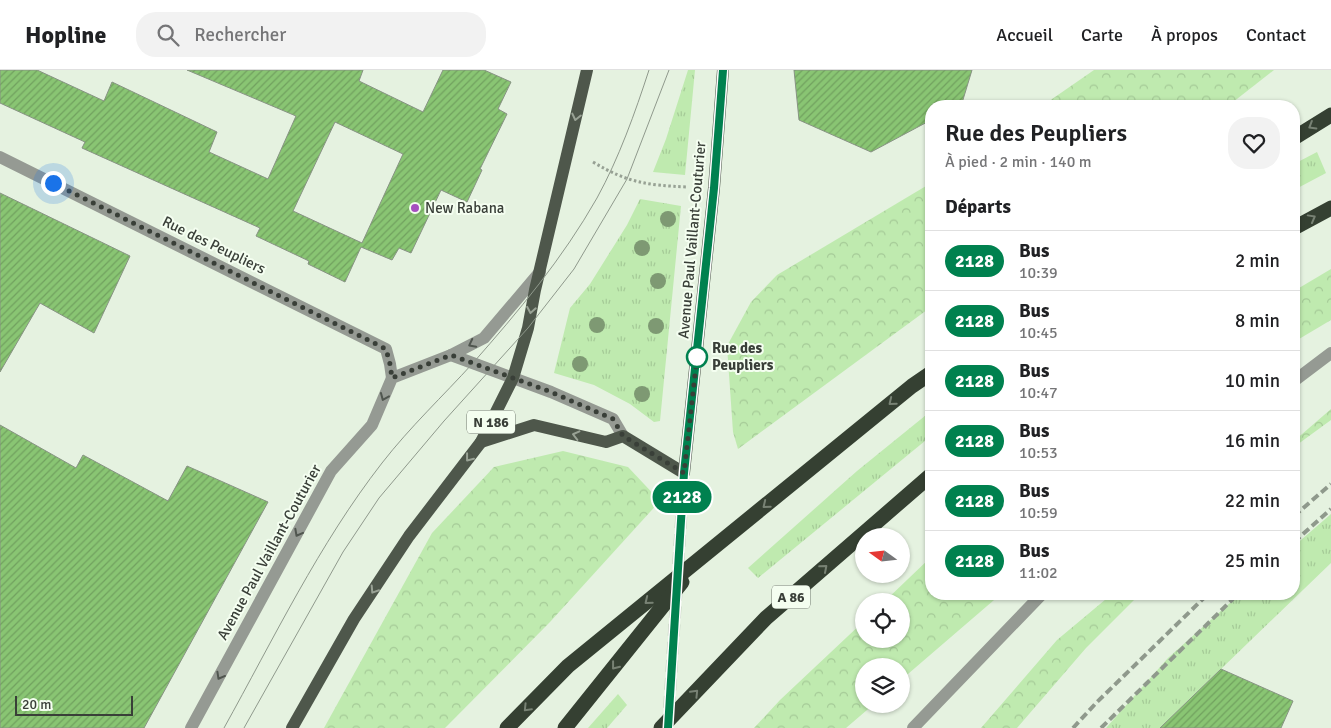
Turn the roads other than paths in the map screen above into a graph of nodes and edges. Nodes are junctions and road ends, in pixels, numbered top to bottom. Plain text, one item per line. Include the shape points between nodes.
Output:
1 (723, 70) edge
2 (585, 71) edge
3 (1331, 115) edge
4 (1300, 134) edge
5 (0, 157) edge
6 (1331, 208) edge
7 (1300, 225) edge
8 (540, 271) junction
9 (1331, 353) edge
10 (451, 355) junction
11 (1300, 376) edge
12 (925, 377) edge
13 (392, 378) junction
14 (513, 378) junction
15 (623, 436) junction
16 (481, 442) junction
17 (925, 481) edge
18 (700, 559) junction
19 (1036, 600) edge
20 (191, 728) edge
21 (292, 728) edge
22 (507, 728) edge
23 (566, 728) edge
24 (661, 728) edge
25 (913, 728) edge

1 - 15 main road, Avenue Paul Vaillant-Couturier via 684,473
2 -> 8 main road, N 186
3 -> 4 highway
5 - 13 street, Rue des Peupliers via 386,349
7 -> 6 highway
8 -> 10 street via 484,338
8 -> 14 main road, N 186
9 - 11 street
10 - 13 street
10 - 14 street
12 -> 18 highway
13 -> 20 street, Avenue Paul Vaillant-Couturier via 372,425 332,471
14 - 15 street via 613,419
14 - 16 main road, N 186
15 -> 16 main road via 606,442 534,425
16 -> 21 main road, N 186 via 398,553 354,619
24 -> 17 highway, A 86 via 766,618
18 -> 22 highway via 568,666
18 -> 23 highway
19 - 25 street

